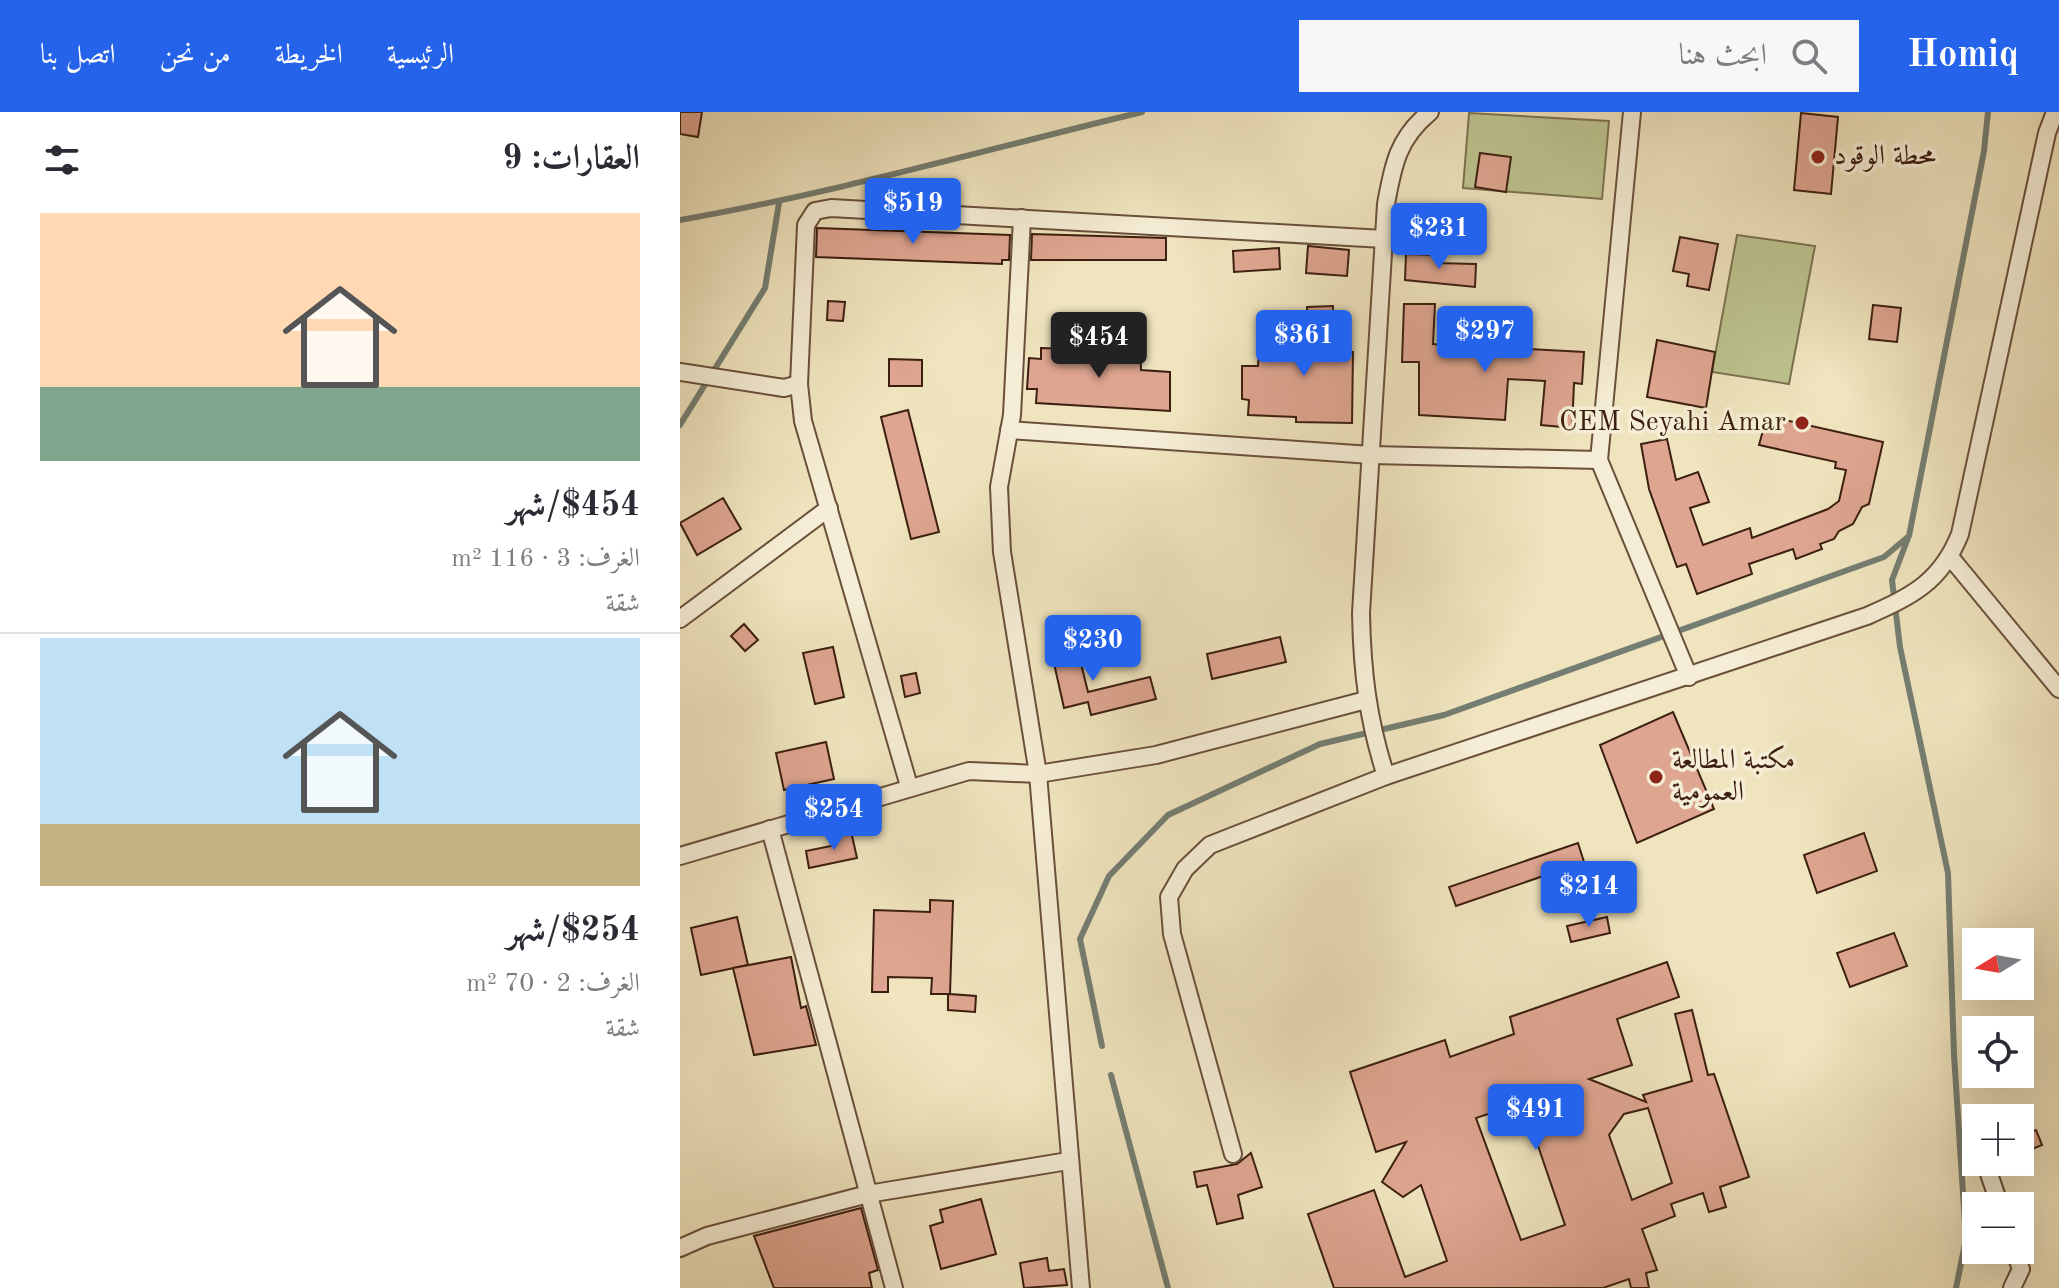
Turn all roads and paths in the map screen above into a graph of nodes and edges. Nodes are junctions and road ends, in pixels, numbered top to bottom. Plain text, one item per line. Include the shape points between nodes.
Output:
1 (1430, 112) edge
2 (1632, 112) edge
3 (2044, 112) edge
4 (2055, 112) edge
5 (2047, 133) junction
6 (1022, 218) junction
7 (1384, 239) junction
8 (680, 372) edge
9 (799, 384) junction
10 (1009, 430) junction
11 (1371, 455) junction
12 (1599, 460) junction
13 (829, 508) junction
14 (1951, 558) junction
15 (680, 619) edge
16 (1689, 677) junction
17 (2059, 689) edge
18 (1366, 700) junction
19 (1038, 774) junction
20 (1386, 776) junction
21 (909, 786) junction
22 (770, 829) junction
23 (680, 856) edge
24 (1233, 1154) dead end
25 (1068, 1161) junction
26 (868, 1194) junction
27 (680, 1248) edge
28 (2019, 1264) edge
29 (894, 1288) edge
30 (1081, 1288) edge
31 (2012, 1288) edge

1 - 7 street via 1410,128 1394,164
2 - 12 street
3 - 5 street
4 - 5 street
5 - 14 street
6 - 7 street
6 - 9 street via 815,211 806,225
6 - 10 street
7 - 11 street
8 - 9 street via 784,388
9 - 13 street via 803,421
10 - 11 street
10 - 19 street via 999,487 1002,552
11 - 12 street
11 - 18 street via 1361,613
12 - 16 street
13 - 15 street
13 - 21 street
14 - 16 street via 1935,578 1883,609
14 - 17 street
16 - 20 street
18 - 19 street via 1156,755
18 - 20 street
19 - 21 street via 969,771
19 - 25 street
20 - 24 street via 1210,845 1185,869 1169,897 1172,934
21 - 22 street
22 - 23 street
22 - 26 street
25 - 26 street
25 - 30 street
26 - 27 street via 707,1236
26 - 29 street
28 - 31 street

